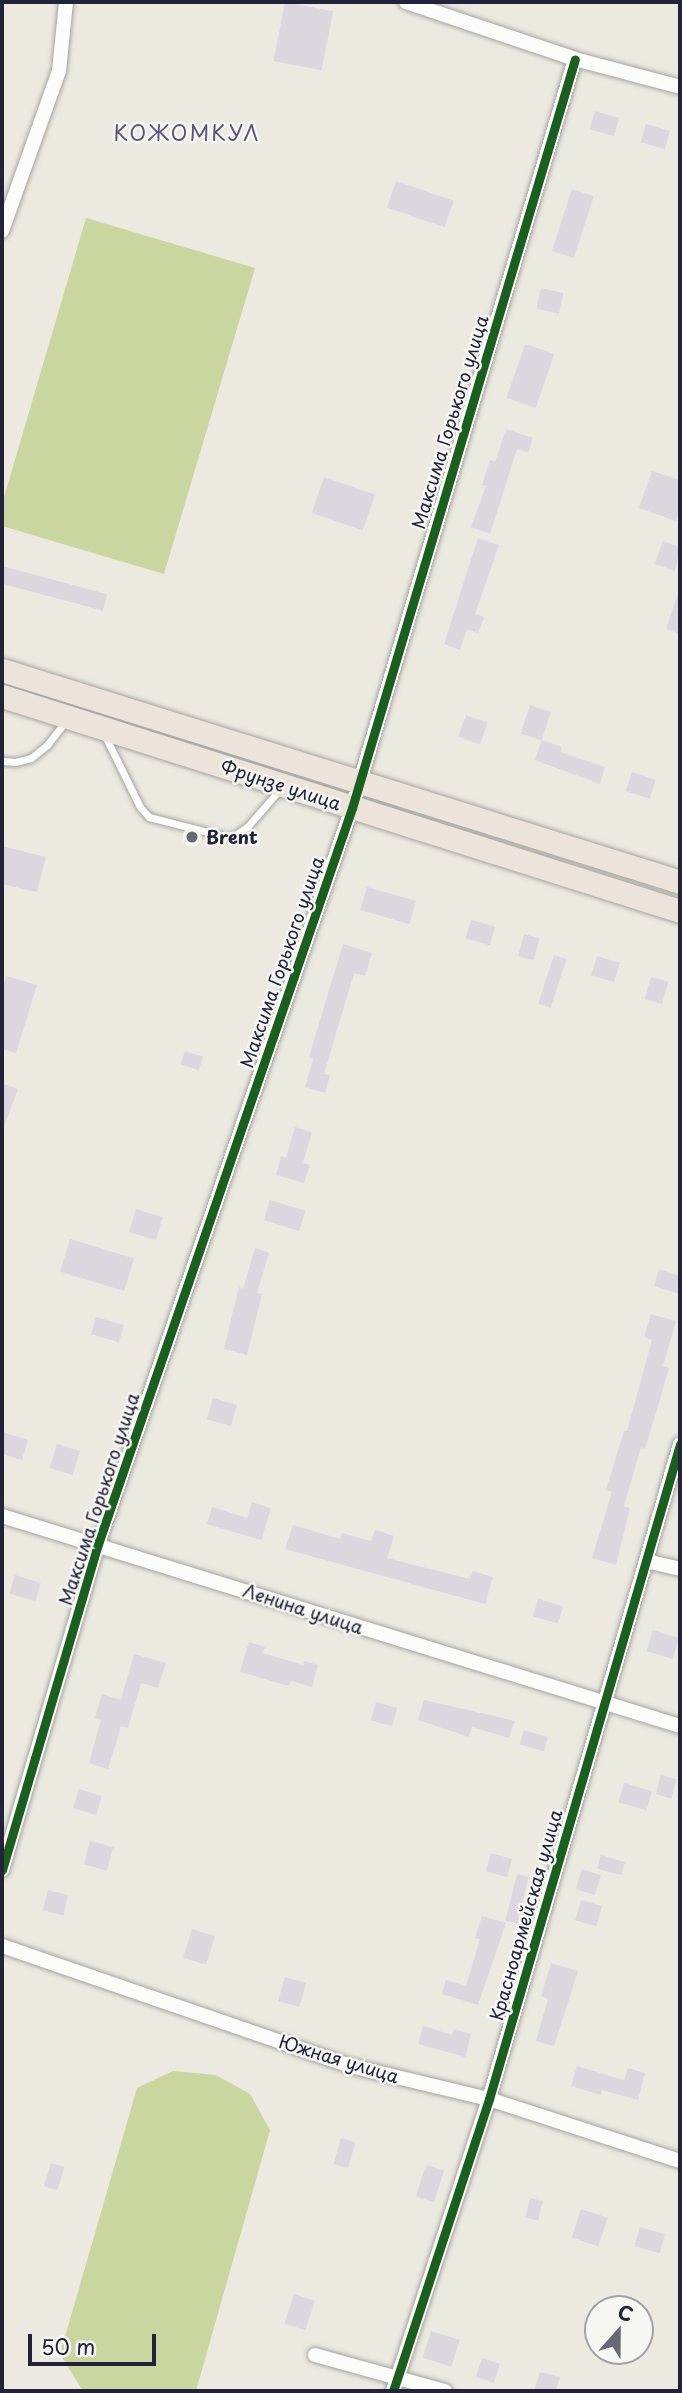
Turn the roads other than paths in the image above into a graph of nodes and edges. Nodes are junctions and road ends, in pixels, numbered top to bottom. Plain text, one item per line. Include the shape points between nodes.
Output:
1 (66, 2) edge
2 (406, 2) edge
3 (575, 59) junction
4 (680, 87) edge
5 (2, 231) edge
6 (2, 670) edge
7 (2, 696) edge
8 (69, 717) junction
9 (101, 727) junction
10 (2, 761) edge
11 (359, 783) junction
12 (282, 786) junction
13 (352, 808) junction
14 (680, 882) edge
15 (680, 911) edge
16 (680, 1444) edge
17 (2, 1516) edge
18 (98, 1544) junction
19 (646, 1561) junction
20 (680, 1570) edge
21 (604, 1704) junction
22 (680, 1726) edge
23 (2, 1870) edge
24 (2, 1946) edge
25 (489, 2099) junction
26 (680, 2161) edge
27 (315, 2355) dead end
28 (397, 2376) junction
29 (393, 2391) edge
30 (445, 2391) edge

1 - 5 street via 59,71
2 - 3 street
3 - 4 street
3 - 11 street, Максима Горького улица
6 - 11 main road, Фрунзе улица
7 - 8 main road, Фрунзе улица
8 - 9 main road, Фрунзе улица
8 - 10 lane via 31,758
9 - 12 main road, Фрунзе улица
9 - 12 lane via 149,817 231,838 248,827
11 - 13 street, Максима Горького улица
11 - 14 main road, Фрунзе улица
12 - 13 main road, Фрунзе улица
13 - 15 main road, Фрунзе улица
13 - 18 street, Максима Горького улица
16 - 19 street, Красноармейская улица
17 - 18 street, Ленина улица
18 - 21 street, Ленина улица
18 - 23 street, Максима Горького улица
19 - 20 street
19 - 21 street, Красноармейская улица
21 - 22 street, Ленина улица
21 - 25 street, Красноармейская улица
24 - 25 street, Южная улица via 347,2064
25 - 26 street, Южная улица
25 - 28 street, Красноармейская улица
27 - 28 street
28 - 29 street, Красноармейская улица
28 - 30 street

